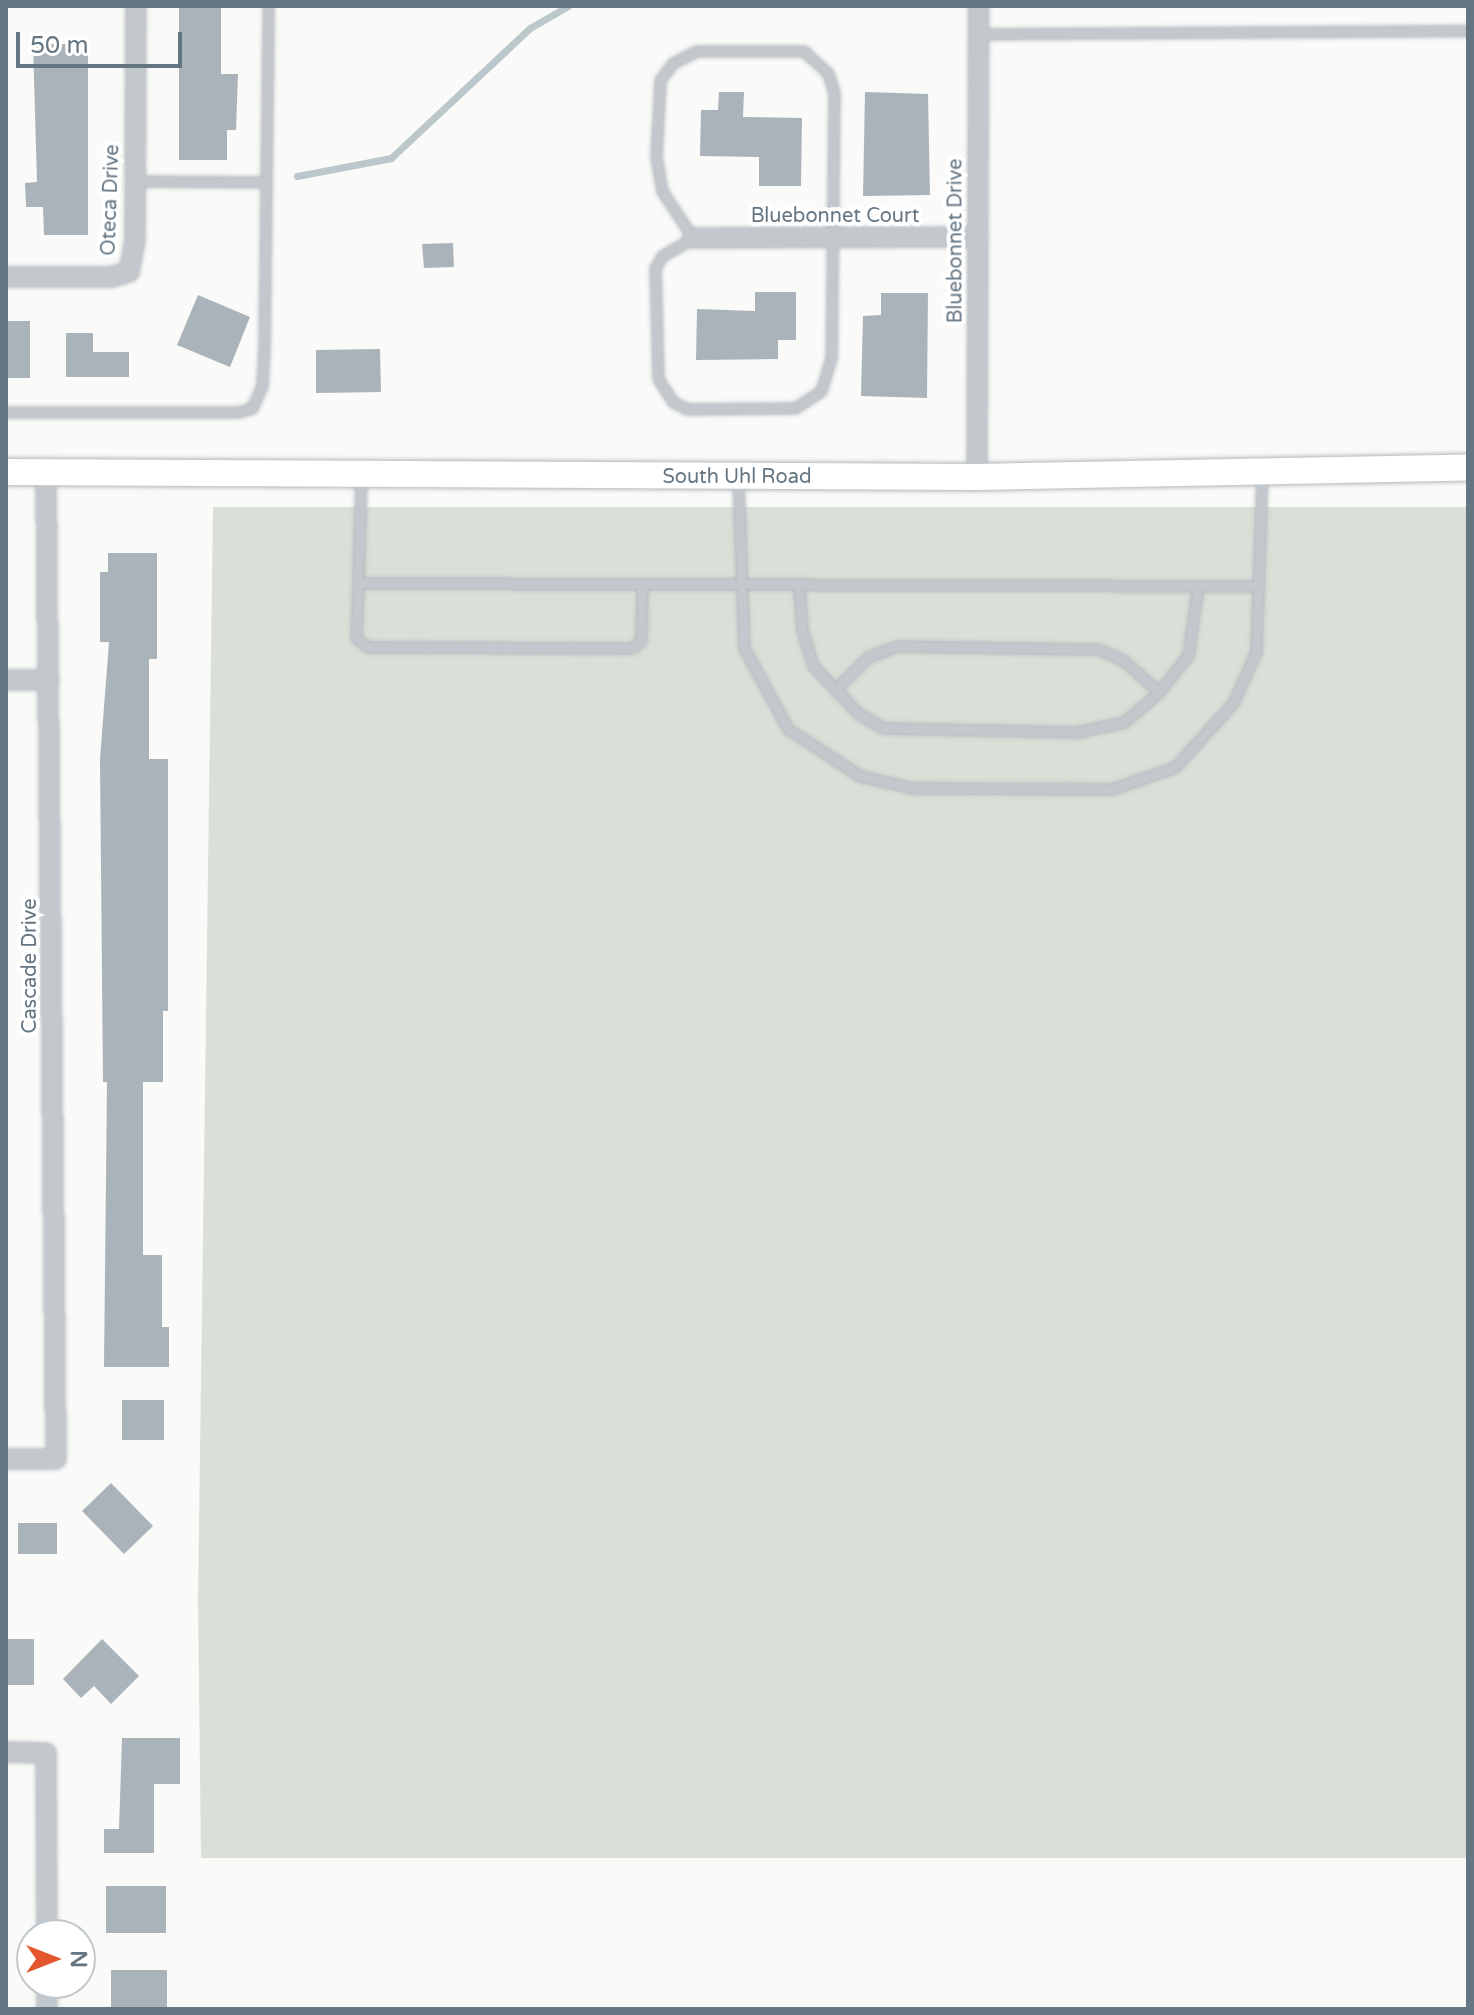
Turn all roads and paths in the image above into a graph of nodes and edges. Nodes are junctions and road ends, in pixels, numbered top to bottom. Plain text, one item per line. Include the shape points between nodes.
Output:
1 (136, 6) edge
2 (268, 6) edge
3 (978, 6) edge
4 (1468, 31) edge
5 (978, 34) junction
6 (135, 181) junction
7 (265, 182) junction
8 (832, 237) junction
9 (978, 237) junction
10 (693, 238) junction
11 (6, 277) edge
12 (6, 412) edge
13 (1468, 468) edge
14 (1262, 469) junction
15 (6, 472) edge
16 (46, 472) junction
17 (361, 476) junction
18 (738, 477) junction
19 (977, 477) junction
20 (358, 583) junction
21 (1198, 586) junction
22 (1259, 586) junction
23 (642, 587) junction
24 (742, 588) junction
25 (799, 588) junction
26 (6, 680) edge
27 (49, 680) junction
28 (835, 690) junction
29 (1159, 692) junction
30 (6, 1459) edge
31 (6, 1752) edge
32 (47, 1919) edge

1 - 6 street, Oteca Drive
2 - 7 lane
3 - 5 street, Bluebonnet Drive
4 - 5 lane
5 - 9 street, Bluebonnet Drive
6 - 7 lane
6 - 11 street, Oteca Drive via 129,272 111,277
7 - 12 lane via 262,386 252,408
8 - 9 street, Bluebonnet Court
8 - 10 street, Bluebonnet Court
8 - 10 lane via 831,358 821,391 795,408 687,409 673,402 658,379 655,268 662,256
8 - 10 lane via 834,93 828,73 804,51 697,51 673,63 660,80 657,123 662,191
9 - 19 street, Bluebonnet Drive
13 - 14 main road, South Uhl Road
14 - 19 main road, South Uhl Road
14 - 22 lane
15 - 16 main road, South Uhl Road
16 - 17 main road, South Uhl Road
16 - 27 street, Cascade Drive
17 - 18 main road, South Uhl Road
17 - 20 lane
18 - 19 main road, South Uhl Road
18 - 24 lane
20 - 23 lane
20 - 23 lane via 356,638 368,647 632,648 641,641
21 - 22 lane
21 - 25 lane
21 - 29 lane via 1188,655
22 - 24 lane via 1256,652 1233,703 1175,767 1112,789 913,788 860,776 788,729 744,648
23 - 24 lane
24 - 25 lane
25 - 28 lane via 802,630 813,666
26 - 27 street
27 - 30 street, Cascade Drive via 56,1459
28 - 29 lane via 883,728 1077,732 1124,722
28 - 29 lane via 868,657 896,646 1098,649 1123,660
31 - 32 street via 46,1753

